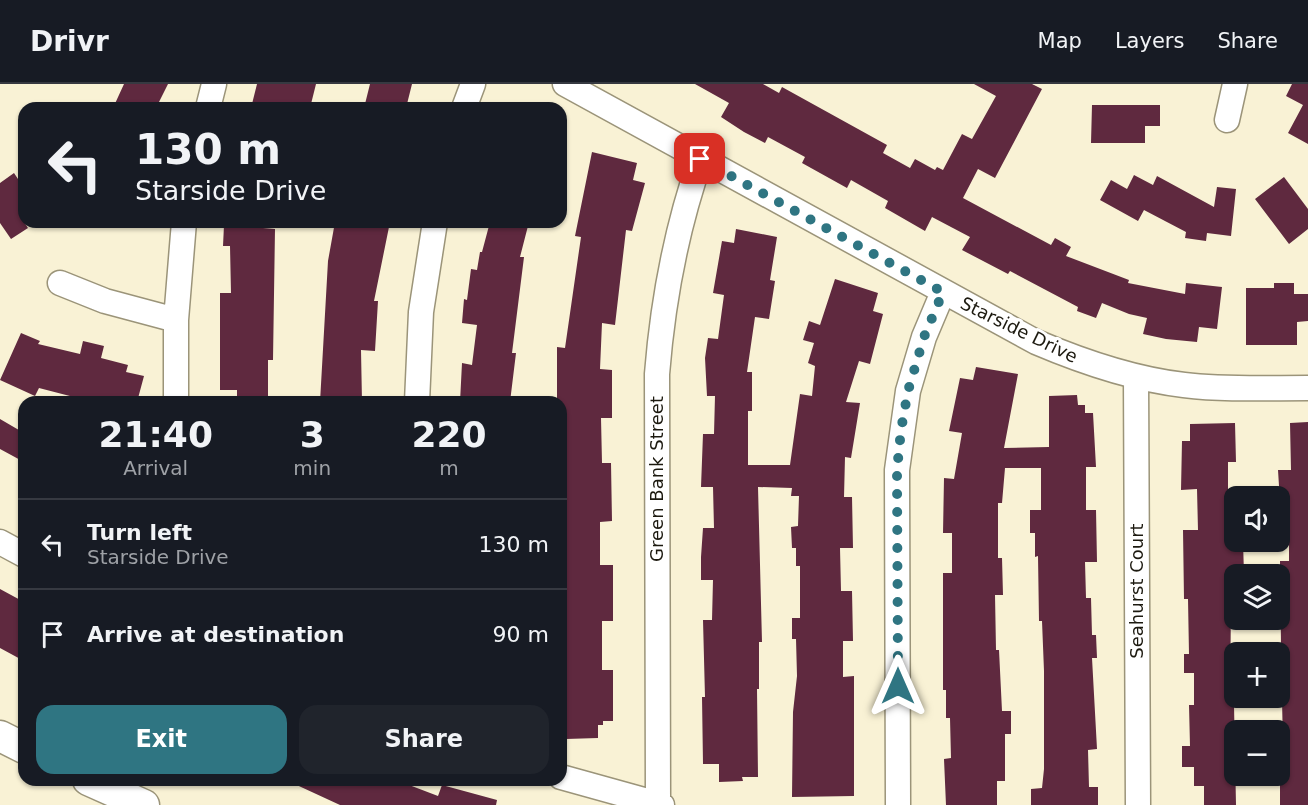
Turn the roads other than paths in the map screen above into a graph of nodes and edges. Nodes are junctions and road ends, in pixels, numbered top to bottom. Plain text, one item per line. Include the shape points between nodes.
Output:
1 (214, 84) edge
2 (473, 84) edge
3 (565, 84) edge
4 (1235, 84) edge
5 (209, 102) edge
6 (466, 102) edge
7 (1227, 120) dead end
8 (700, 159) junction
9 (184, 228) edge
10 (434, 228) edge
11 (60, 283) dead end
12 (943, 292) junction
13 (176, 320) junction
14 (1136, 377) junction
15 (1308, 388) edge
16 (176, 396) edge
17 (417, 396) edge
18 (0, 542) edge
19 (18, 552) edge
20 (0, 736) edge
21 (18, 745) edge
22 (567, 779) edge
23 (101, 786) edge
24 (144, 805) edge
25 (660, 805) edge
26 (898, 805) edge
27 (1138, 805) edge

1 - 5 street
2 - 6 street
3 - 8 street, Starside Drive
4 - 7 street
8 - 12 street, Starside Drive
8 - 25 street, Green Bank Street via 673,252 657,374
9 - 13 street
10 - 17 street via 421,312
11 - 13 street via 105,301
12 - 14 street, Starside Drive via 1035,342 1080,361
12 - 26 street via 908,391 897,470
13 - 16 street
14 - 15 street, Starside Drive via 1224,388
14 - 27 street, Seahurst Court
18 - 19 street
20 - 21 street
22 - 25 street
23 - 24 street

